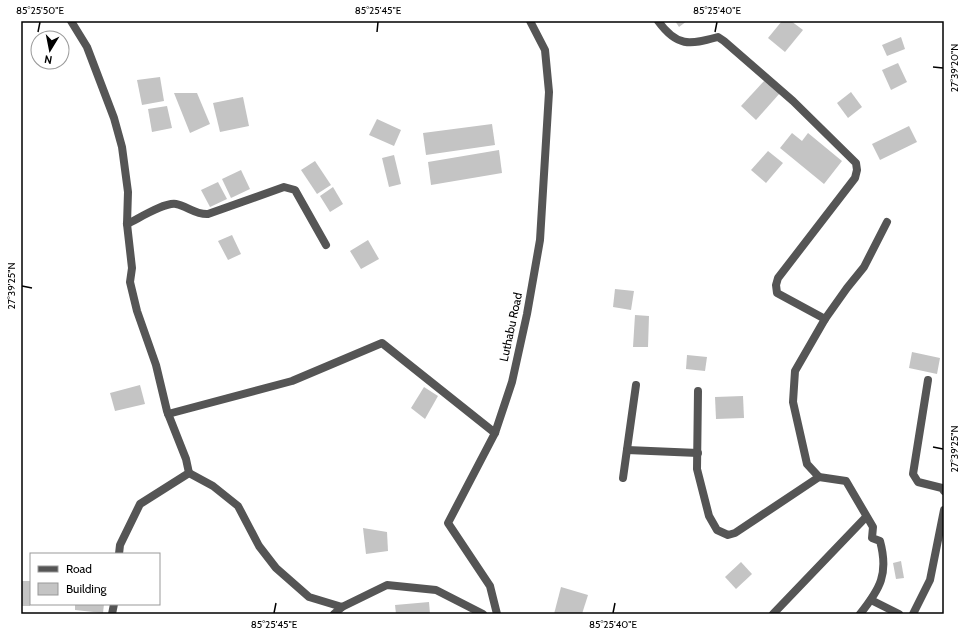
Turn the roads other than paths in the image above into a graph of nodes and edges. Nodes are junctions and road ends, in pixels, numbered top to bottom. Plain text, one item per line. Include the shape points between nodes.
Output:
1 (71, 21) edge
2 (530, 21) edge
3 (658, 21) edge
4 (887, 222) dead end
5 (127, 224) junction
6 (326, 245) dead end
7 (825, 319) junction
8 (928, 380) dead end
9 (636, 384) dead end
10 (698, 390) dead end
11 (168, 414) junction
12 (495, 433) junction
13 (627, 450) junction
14 (698, 453) junction
15 (189, 473) junction
16 (819, 477) junction
17 (623, 478) dead end
18 (944, 491) edge
19 (944, 510) edge
20 (866, 517) junction
21 (119, 553) edge
22 (871, 600) junction
23 (342, 607) junction
24 (334, 614) edge
25 (483, 614) edge
26 (497, 614) edge
27 (774, 614) edge
28 (860, 614) edge
29 (899, 614) edge
30 (913, 614) edge

1 - 5 street via 86,47 114,118 122,147 128,192
2 - 12 street, Luthabu Road via 545,50 549,92 540,240 512,382
3 - 7 street via 669,35 680,42 696,43 718,37 724,41 793,101 856,163 855,178 778,278 776,285 777,293
4 - 7 street via 864,267
5 - 6 street via 170,204 208,214 284,187 295,190
5 - 11 street via 132,268 130,282 156,365
7 - 16 street via 795,371 793,402 807,464
8 - 18 street via 913,474 918,482 942,488
9 - 13 street
10 - 14 street
11 - 12 street via 292,380 382,343
11 - 15 street
12 - 26 street, Luthabu Road via 448,523 490,586
13 - 14 street
13 - 17 street
14 - 16 street via 697,469 709,516 717,530 728,535 735,533
15 - 21 street via 140,504 120,545
15 - 23 street via 213,486 238,506 259,546 276,568 293,583 309,597
16 - 20 street via 846,481
19 - 30 street via 930,580
20 - 22 street via 873,527 872,538 880,542 883,554 883,577
20 - 27 street
22 - 28 street
22 - 29 street
23 - 24 street
23 - 25 street via 387,585 436,590

